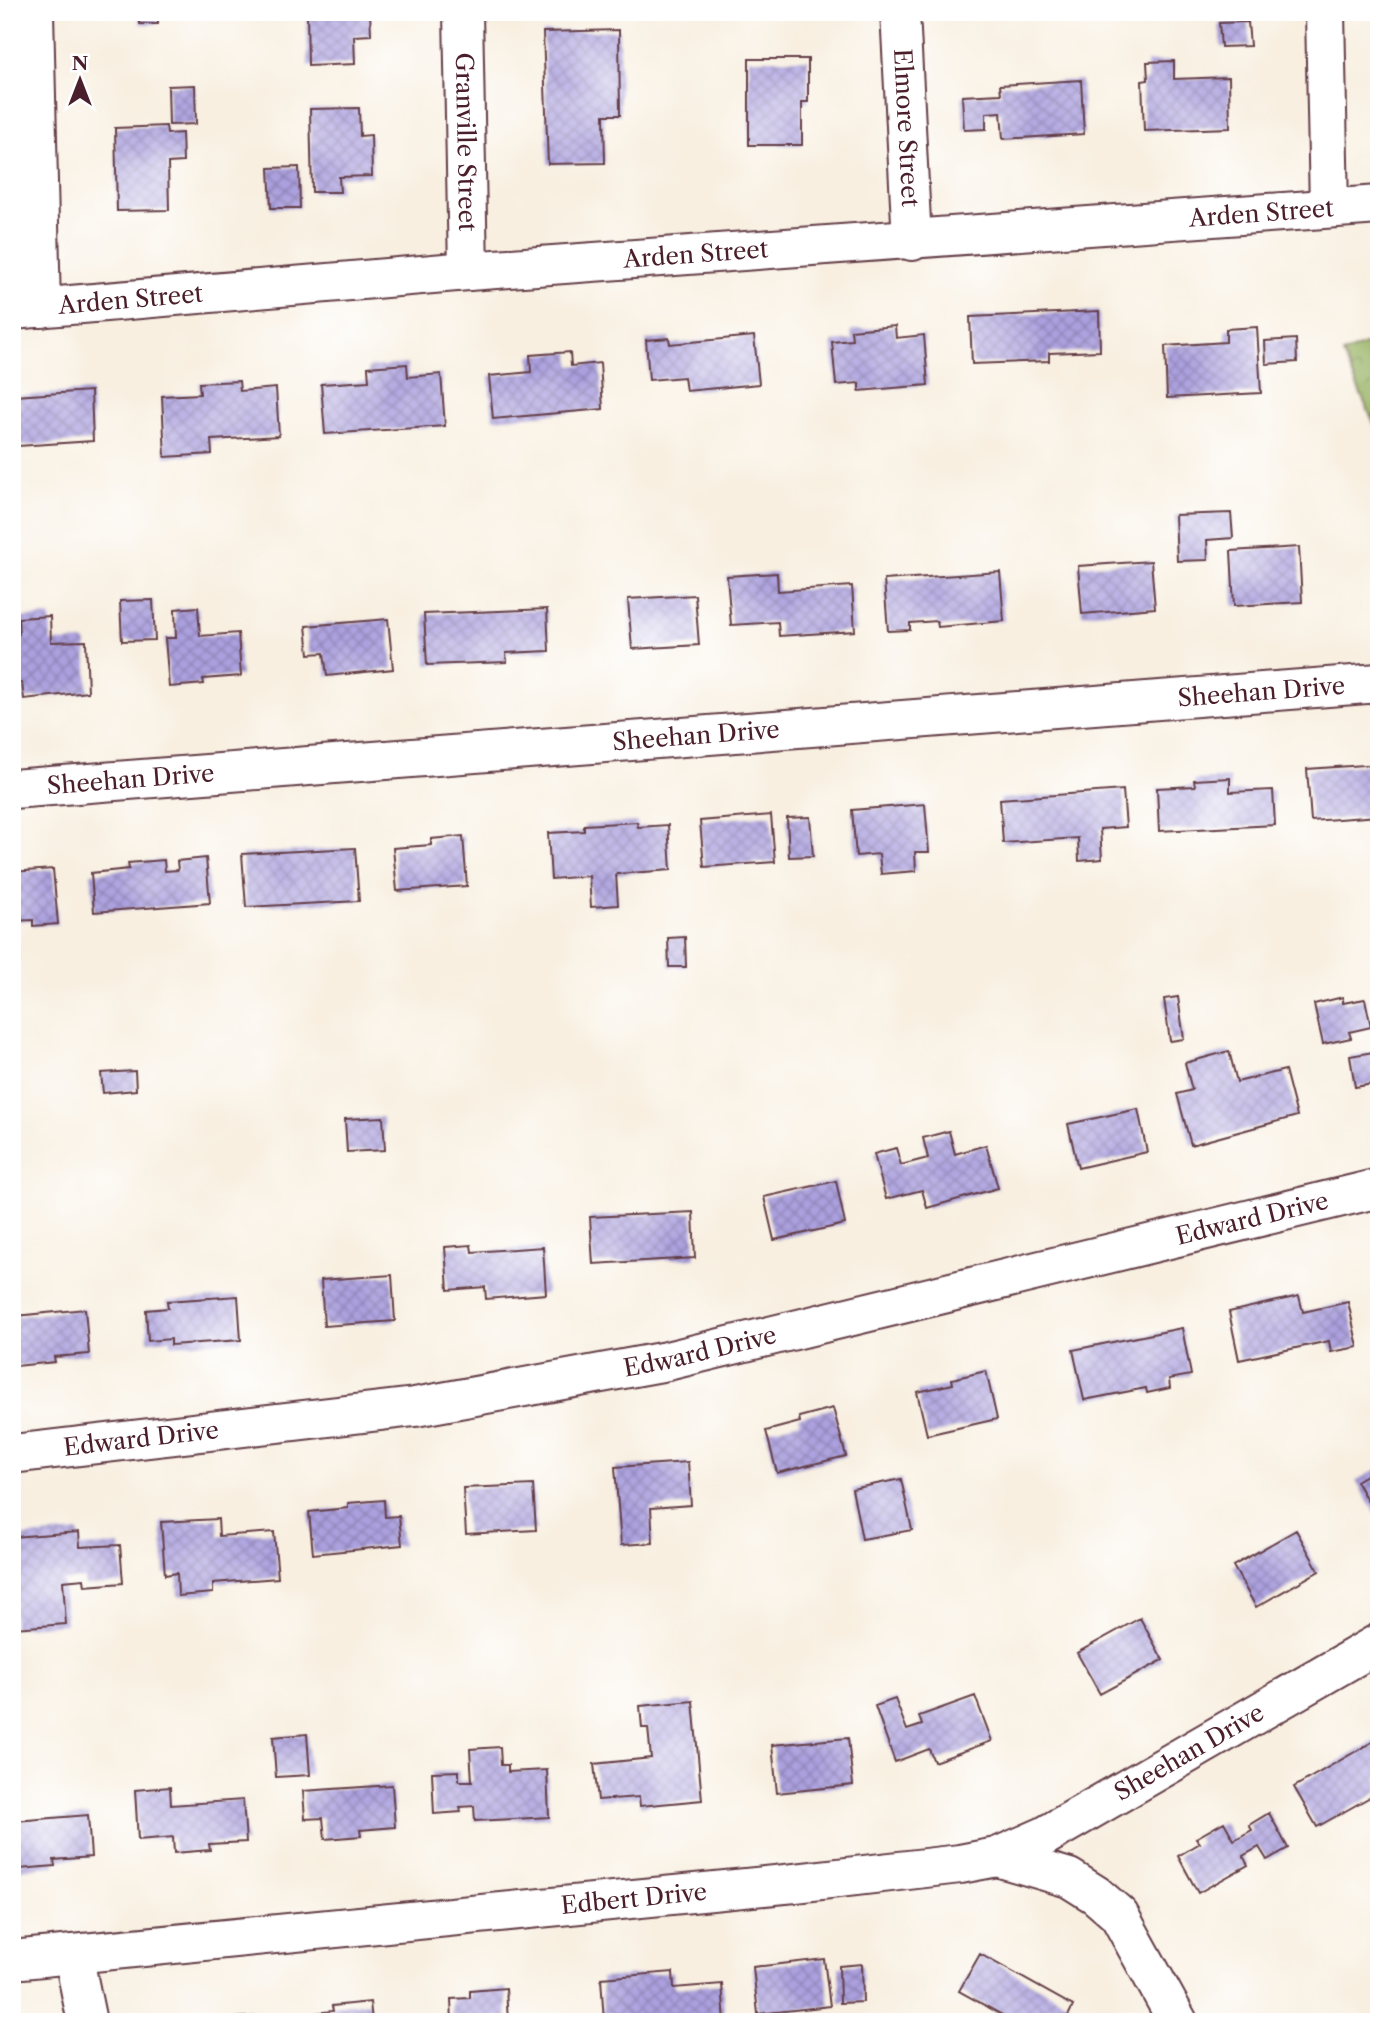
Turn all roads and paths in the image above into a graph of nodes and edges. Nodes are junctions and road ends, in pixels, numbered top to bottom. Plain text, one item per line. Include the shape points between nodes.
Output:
1 (34, 12) edge
2 (463, 12) edge
3 (900, 12) edge
4 (1325, 12) edge
5 (1379, 205) edge
6 (1329, 208) junction
7 (912, 241) junction
8 (468, 271) junction
9 (27, 309) edge
10 (1379, 683) edge
11 (12, 789) edge
12 (1379, 1188) edge
13 (12, 1454) edge
14 (1379, 1643) edge
15 (997, 1857) junction
16 (73, 1954) junction
17 (12, 1960) edge
18 (87, 2022) edge
19 (1178, 2022) edge

1 - 9 street
2 - 8 street, Granville Street
3 - 7 street, Elmore Street
4 - 6 street
5 - 6 street, Arden Street
6 - 7 street, Arden Street
7 - 8 street, Arden Street
8 - 9 street, Arden Street
10 - 11 street, Sheehan Drive
12 - 13 street, Edward Drive via 667,1361 415,1407
14 - 15 street, Sheehan Drive via 1045,1836
15 - 16 street, Edbert Drive via 794,1883
15 - 19 street, Edbert Drive via 1069,1878 1108,1904 1119,1915
16 - 17 street, Edbert Drive
16 - 18 street

